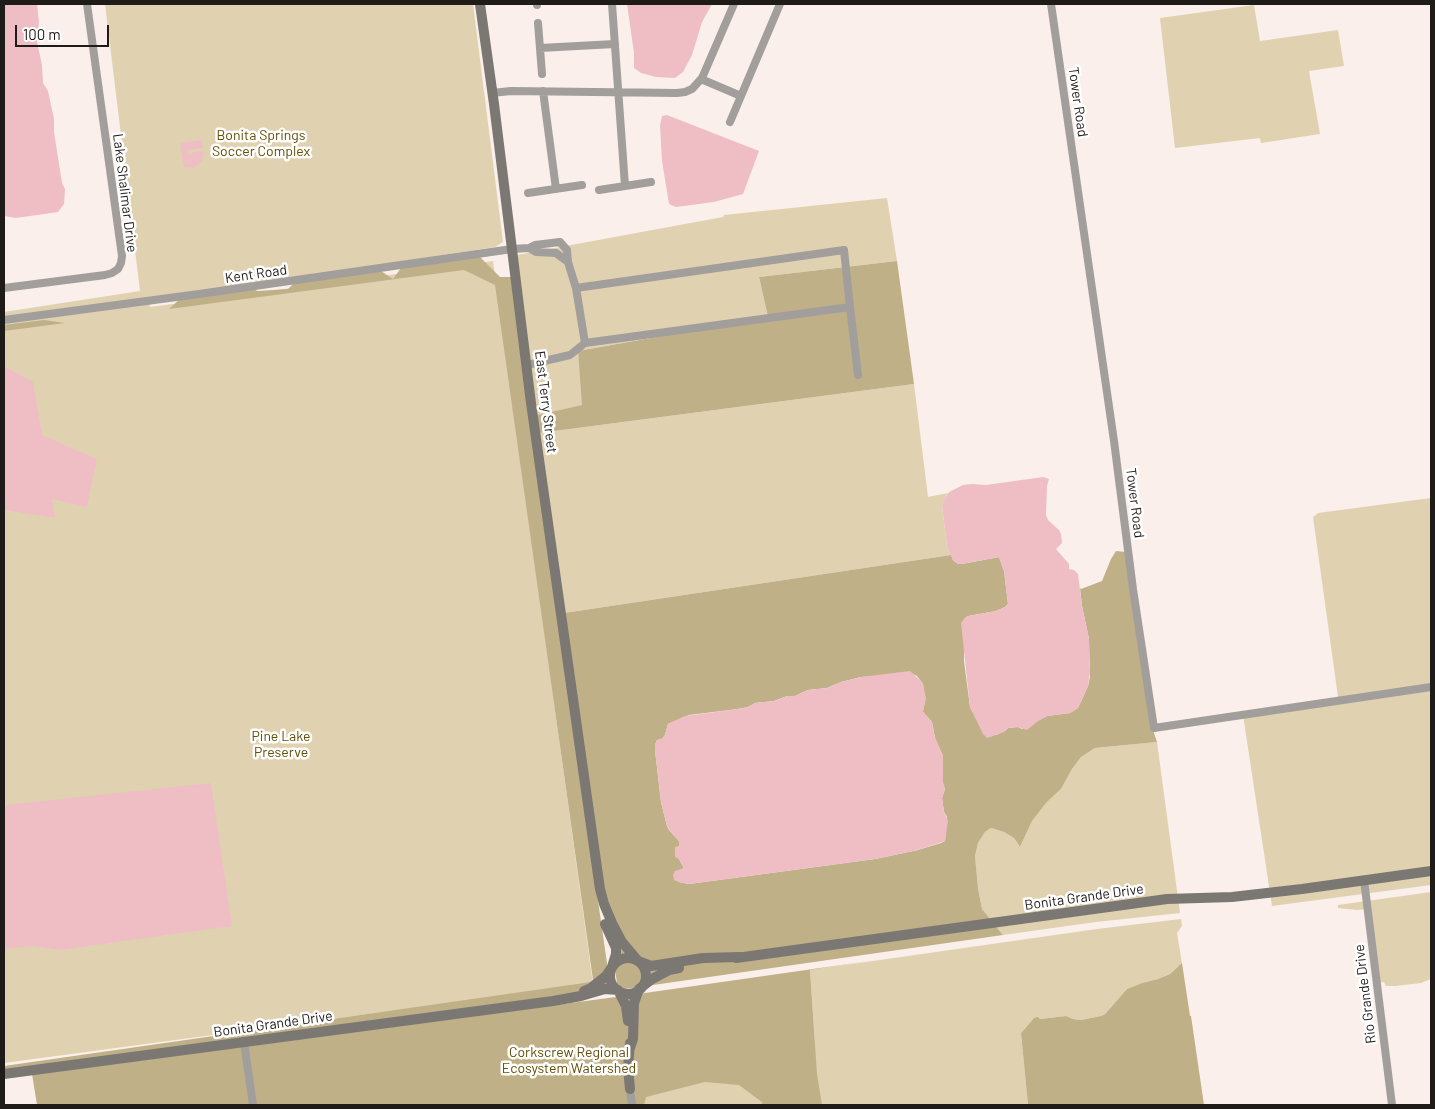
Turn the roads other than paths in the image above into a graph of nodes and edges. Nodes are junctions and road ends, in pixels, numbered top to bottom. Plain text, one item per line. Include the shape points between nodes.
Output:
1 (86, 4) edge
2 (480, 4) edge
3 (612, 4) edge
4 (734, 4) edge
5 (780, 4) edge
6 (1052, 4) edge
7 (538, 23) dead end
8 (614, 44) junction
9 (540, 48) junction
10 (542, 74) dead end
11 (701, 80) junction
12 (543, 91) junction
13 (617, 92) junction
14 (492, 93) junction
15 (741, 96) junction
16 (730, 122) dead end
17 (651, 182) dead end
18 (582, 185) dead end
19 (624, 186) junction
20 (556, 189) junction
21 (598, 190) dead end
22 (528, 193) dead end
23 (529, 248) junction
24 (566, 248) junction
25 (512, 249) junction
26 (559, 256) junction
27 (568, 262) junction
28 (4, 288) edge
29 (576, 288) junction
30 (850, 307) junction
31 (4, 320) edge
32 (585, 343) junction
33 (527, 365) junction
34 (858, 375) dead end
35 (1431, 687) edge
36 (588, 803) junction
37 (1431, 871) edge
38 (1364, 880) junction
39 (740, 957) junction
40 (638, 961) junction
41 (612, 967) junction
42 (639, 989) junction
43 (618, 990) junction
44 (549, 1002) junction
45 (244, 1042) junction
46 (630, 1048) junction
47 (4, 1074) edge
48 (630, 1089) joint
49 (253, 1105) edge
50 (632, 1105) edge
51 (1392, 1105) edge

1 - 28 street, Lake Shalimar Drive via 121,263 118,269 104,275
2 - 14 street, East Terry Street
3 - 8 street
4 - 11 street
5 - 15 street
6 - 35 street, Tower Road via 1154,728
7 - 9 street
8 - 9 street
8 - 13 street
9 - 10 street
11 - 13 street via 692,89 678,93
11 - 15 street
12 - 13 street
12 - 14 street
12 - 20 street
13 - 19 street
14 - 25 street, East Terry Street
15 - 16 street
17 - 19 street
18 - 20 street
19 - 21 street
20 - 22 street
23 - 24 street via 560,242
23 - 25 street, Kent Road
23 - 26 street
24 - 26 street
24 - 27 street
25 - 31 street, Kent Road
25 - 33 street, East Terry Street
26 - 27 street
27 - 29 street
29 - 30 street via 844,250
29 - 32 street
30 - 32 street
30 - 34 street
32 - 33 street via 570,354
33 - 36 street, East Terry Street
36 - 40 street, East Terry Street via 604,904 622,942
36 - 41 street, East Terry Street via 595,893 616,948
37 - 38 street, Bonita Grande Drive
38 - 39 street, Bonita Grande Drive via 1232,897 1167,900
38 - 51 street, Rio Grande Drive
39 - 40 street, Bonita Grande Drive via 703,958 651,966
39 - 42 street, Bonita Grande Drive via 669,970
40 - 41 street via 624,958
40 - 42 street via 646,973 644,984
41 - 43 street via 612,982
41 - 44 street, Bonita Grande Drive via 590,988
42 - 43 street via 629,993
42 - 46 street via 634,1003
43 - 44 street, Bonita Grande Drive via 605,989
43 - 46 street via 627,1012
44 - 45 street, Bonita Grande Drive
45 - 47 street, Bonita Grande Drive
45 - 49 street
46 - 48 street
48 - 50 street

